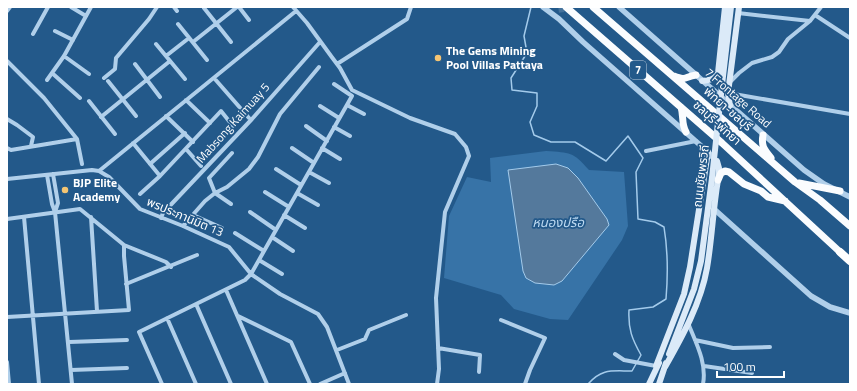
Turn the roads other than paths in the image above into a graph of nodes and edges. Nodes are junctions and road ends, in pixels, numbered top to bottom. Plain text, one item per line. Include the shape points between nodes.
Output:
1 (10, 7) edge
2 (48, 7) edge
3 (71, 7) edge
4 (91, 7) edge
5 (157, 7) edge
6 (174, 7) edge
7 (238, 7) edge
8 (411, 7) edge
9 (544, 7) edge
10 (593, 7) edge
11 (619, 7) edge
12 (725, 7) edge
13 (731, 7) edge
14 (821, 7) edge
15 (204, 8) edge
16 (294, 9) edge
17 (569, 9) tunnel mouth
18 (739, 10) edge
19 (7, 11) edge
20 (177, 11) dead end
21 (815, 15) junction
22 (86, 16) junction
23 (249, 20) dead end
24 (810, 21) junction
25 (178, 24) dead end
26 (216, 24) junction
27 (55, 31) dead end
28 (33, 34) dead end
29 (189, 38) junction
30 (850, 38) edge
31 (73, 40) junction
32 (193, 42) junction
33 (231, 42) dead end
34 (320, 42) junction
35 (156, 44) dead end
36 (64, 56) junction
37 (166, 56) junction
38 (207, 60) dead end
39 (7, 61) edge
40 (170, 61) junction
41 (135, 64) dead end
42 (337, 64) junction
43 (319, 67) dead end
44 (52, 73) junction
45 (718, 73) junction
46 (89, 74) dead end
47 (672, 75) junction
48 (696, 75) junction
49 (104, 78) dead end
50 (214, 78) junction
51 (185, 79) dead end
52 (47, 80) dead end
53 (147, 80) junction
54 (702, 81) junction
55 (108, 82) dead end
56 (729, 83) junction
57 (334, 84) dead end
58 (728, 93) junction
59 (160, 97) dead end
60 (80, 98) dead end
61 (123, 98) junction
62 (186, 100) junction
63 (89, 101) dead end
64 (347, 105) junction
65 (320, 106) dead end
66 (681, 106) junction
67 (730, 106) junction
68 (364, 114) dead end
69 (850, 114) edge
70 (101, 116) junction
71 (136, 116) dead end
72 (166, 116) junction
73 (249, 118) dead end
74 (339, 118) junction
75 (7, 119) edge
76 (210, 123) junction
77 (234, 126) dead end
78 (306, 126) dead end
79 (334, 127) junction
80 (686, 132) junction
81 (185, 133) junction
82 (115, 134) dead end
83 (763, 135) junction
84 (350, 136) dead end
85 (77, 139) junction
86 (327, 141) junction
87 (696, 141) junction
88 (193, 142) junction
89 (133, 143) junction
90 (31, 146) junction
91 (7, 148) edge
92 (292, 148) dead end
93 (322, 148) junction
94 (186, 149) junction
95 (646, 151) dead end
96 (708, 152) junction
97 (232, 153) dead end
98 (340, 159) dead end
99 (717, 161) joint
100 (314, 163) junction
101 (82, 164) dead end
102 (150, 164) junction
103 (201, 166) dead end
104 (777, 166) junction
105 (276, 169) dead end
106 (99, 171) junction
107 (309, 172) junction
108 (54, 174) junction
109 (47, 175) junction
110 (160, 176) junction
111 (7, 179) edge
112 (715, 179) junction
113 (795, 182) junction
114 (329, 183) dead end
115 (301, 185) junction
116 (840, 191) junction
117 (265, 192) dead end
118 (215, 193) junction
119 (297, 193) junction
120 (140, 194) dead end
121 (850, 197) edge
122 (786, 201) junction
123 (231, 204) dead end
124 (318, 205) dead end
125 (289, 207) junction
126 (714, 209) junction
127 (55, 212) junction
128 (250, 212) dead end
129 (193, 215) junction
130 (284, 215) junction
131 (24, 217) junction
132 (92, 217) junction
133 (161, 218) junction
134 (7, 219) edge
135 (183, 226) junction
136 (850, 226) edge
137 (222, 228) dead end
138 (305, 228) dead end
139 (276, 230) junction
140 (235, 234) dead end
141 (272, 237) junction
142 (124, 244) junction
143 (293, 251) dead end
144 (264, 252) junction
145 (840, 252) joint
146 (197, 255) dead end
147 (259, 260) junction
148 (850, 261) edge
149 (171, 267) junction
150 (251, 274) junction
151 (282, 274) dead end
152 (126, 284) junction
153 (226, 290) junction
154 (196, 304) junction
155 (97, 311) junction
156 (66, 313) junction
157 (850, 313) edge
158 (406, 315) dead end
159 (33, 316) junction
160 (238, 316) junction
161 (7, 317) edge
162 (167, 318) junction
163 (501, 320) dead end
164 (688, 323) junction
165 (127, 340) dead end
166 (695, 340) junction
167 (69, 342) junction
168 (673, 342) junction
169 (770, 347) dead end
170 (438, 348) junction
171 (337, 350) junction
172 (615, 354) dead end
173 (7, 362) edge
174 (656, 366) junction
175 (704, 366) junction
176 (665, 367) junction
177 (127, 368) dead end
178 (71, 370) junction
179 (480, 372) dead end
180 (345, 373) junction
181 (752, 373) dead end
182 (9, 384) edge
183 (39, 384) edge
184 (72, 384) edge
185 (162, 384) edge
186 (196, 384) edge
187 (231, 384) edge
188 (267, 384) edge
189 (310, 384) edge
190 (320, 384) edge
191 (349, 384) edge
192 (437, 384) edge
193 (525, 384) edge
194 (649, 384) edge
195 (659, 384) edge
196 (703, 384) edge

1 - 19 street
2 - 28 street
3 - 22 street
4 - 22 street
5 - 49 street via 116,58 114,68
6 - 20 street
7 - 23 street
7 - 26 street
8 - 42 street via 407,19
9 - 80 street via 561,17 583,42
10 - 47 highway, พัทยา-ชลบุรี / 7
11 - 48 street, 7 Frontage Road
12 - 45 main road
13 - 112 main road, ถนนชัยพรวิถี, bridge
14 - 21 street
15 - 26 street
16 - 34 street
16 - 50 street
17 - 66 highway, ชลบุรี-พัทยา / 7
18 - 24 street
18 - 56 main road
21 - 24 street
21 - 30 street
22 - 31 street
24 - 56 street via 788,39 779,52 752,63
25 - 29 street
26 - 32 street
26 - 33 street
27 - 31 street
29 - 32 street
29 - 37 street
31 - 36 street
32 - 38 street
34 - 42 street
34 - 133 street, Mabsong Kaimuay 5
35 - 37 street
36 - 44 street
36 - 46 street
37 - 40 street
39 - 85 street via 44,98
40 - 51 street
40 - 53 street
41 - 53 street
42 - 170 street via 352,90 410,118 455,134 466,147 469,156 445,212 436,298
43 - 118 street via 280,114 258,157 249,168 227,187
44 - 52 street
44 - 60 street
45 - 54 main road via 715,78
45 - 56 main road via 717,82 720,86
47 - 48 highway via 687,79
47 - 104 highway, พัทยา-ชลบุรี / 7
48 - 54 street, 7 Frontage Road
50 - 62 street
50 - 73 street
53 - 59 street
53 - 61 street
54 - 67 street, 7 Frontage Road
55 - 61 street
56 - 58 main road
57 - 64 street via 352,96
58 - 67 main road
58 - 69 street
61 - 70 street
61 - 71 street
62 - 72 street
62 - 76 street
63 - 70 street
64 - 68 street
64 - 74 street
65 - 74 street
66 - 80 highway via 682,126
66 - 122 highway, ชลบุรี-พัทยา / 7
67 - 83 street, 7 Frontage Road
70 - 82 street
72 - 81 street
72 - 89 street
74 - 79 street
75 - 90 street via 33,138
76 - 77 street via 221,111
76 - 88 street
78 - 86 street
79 - 84 street
79 - 86 street
80 - 87 street
81 - 88 street
81 - 102 street
83 - 104 highway via 763,147
83 - 116 street, 7 Frontage Road via 804,170 824,184
85 - 90 street
85 - 101 street
86 - 93 street
87 - 95 street
87 - 96 street
88 - 94 street
89 - 102 street
89 - 106 street
90 - 91 street via 11,150
92 - 100 street
93 - 98 street
93 - 100 street
94 - 103 street
94 - 110 street
96 - 99 street
96 - 174 main road, ถนนชัยพรวิถี via 684,294
97 - 118 street via 209,178
99 - 112 main road, ถนนชัยพรวิถี via 719,168
100 - 107 street
102 - 110 street
104 - 113 highway, พัทยา-ชลบุรี / 7
105 - 115 street
106 - 108 street
106 - 133 street, พรประภานิมิต 13 via 109,177 140,209
107 - 114 street
107 - 115 street
108 - 109 street
108 - 127 street via 58,203
109 - 111 street
109 - 127 street
110 - 120 street
112 - 122 highway via 725,171 768,197
112 - 126 main road, ถนนชัยพรวิถี
112 - 168 main road, ถนนชัยพรวิถี via 694,289
113 - 116 highway
113 - 136 highway, พัทยา-ชลบุรี / 7
115 - 119 street
116 - 121 street, 7 Frontage Road
117 - 125 street
118 - 123 street
118 - 129 street
119 - 124 street
119 - 125 street
122 - 145 highway, ชลบุรี-พัทยา / 7
125 - 130 street
126 - 157 street via 811,296 830,307
126 - 164 main road, ถนนชัยพรวิถี via 707,269
127 - 131 street
127 - 132 street via 80,209
127 - 156 street
128 - 139 street
129 - 135 street
129 - 137 street
130 - 138 street
130 - 139 street
131 - 134 street
131 - 159 street
132 - 142 street
132 - 155 street
133 - 135 street, พรประภานิมิต 13
135 - 150 street, พรประภานิมิต 13 via 229,247
139 - 141 street
140 - 144 street
141 - 143 street
141 - 144 street
142 - 149 street via 166,262
142 - 152 street
144 - 147 street
145 - 148 highway, ชลบุรี-พัทยา / 7
146 - 149 street
147 - 150 street
147 - 151 street
149 - 152 street
150 - 153 street
150 - 171 street, พรประภานิมิต 13 via 280,294 318,314 328,327
152 - 155 street via 128,310
153 - 154 street
153 - 160 street
154 - 162 street
154 - 187 street
155 - 156 street
156 - 159 street
156 - 167 street
158 - 171 street via 369,330 366,340
159 - 161 street
159 - 183 street
160 - 188 street
160 - 189 street via 291,342
162 - 185 street via 139,332
162 - 186 street
163 - 193 street via 545,338
164 - 166 street
164 - 176 main road, ถนนชัยพรวิถี
165 - 167 street
166 - 169 street via 733,348
166 - 175 street
167 - 178 street
168 - 174 main road, ถนนชัยพรวิถี
168 - 176 main road, ถนนชัยพรวิถี
170 - 179 street via 480,355
170 - 192 street
171 - 180 street, พรประภานิมิต 13
172 - 174 street via 627,361
173 - 182 street
174 - 194 main road, ถนนชัยพรวิถี
175 - 181 street
175 - 196 street
176 - 195 main road, ถนนชัยพรวิถี
177 - 178 street
178 - 184 street
180 - 190 street
180 - 191 street, พรประภานิมิต 13

